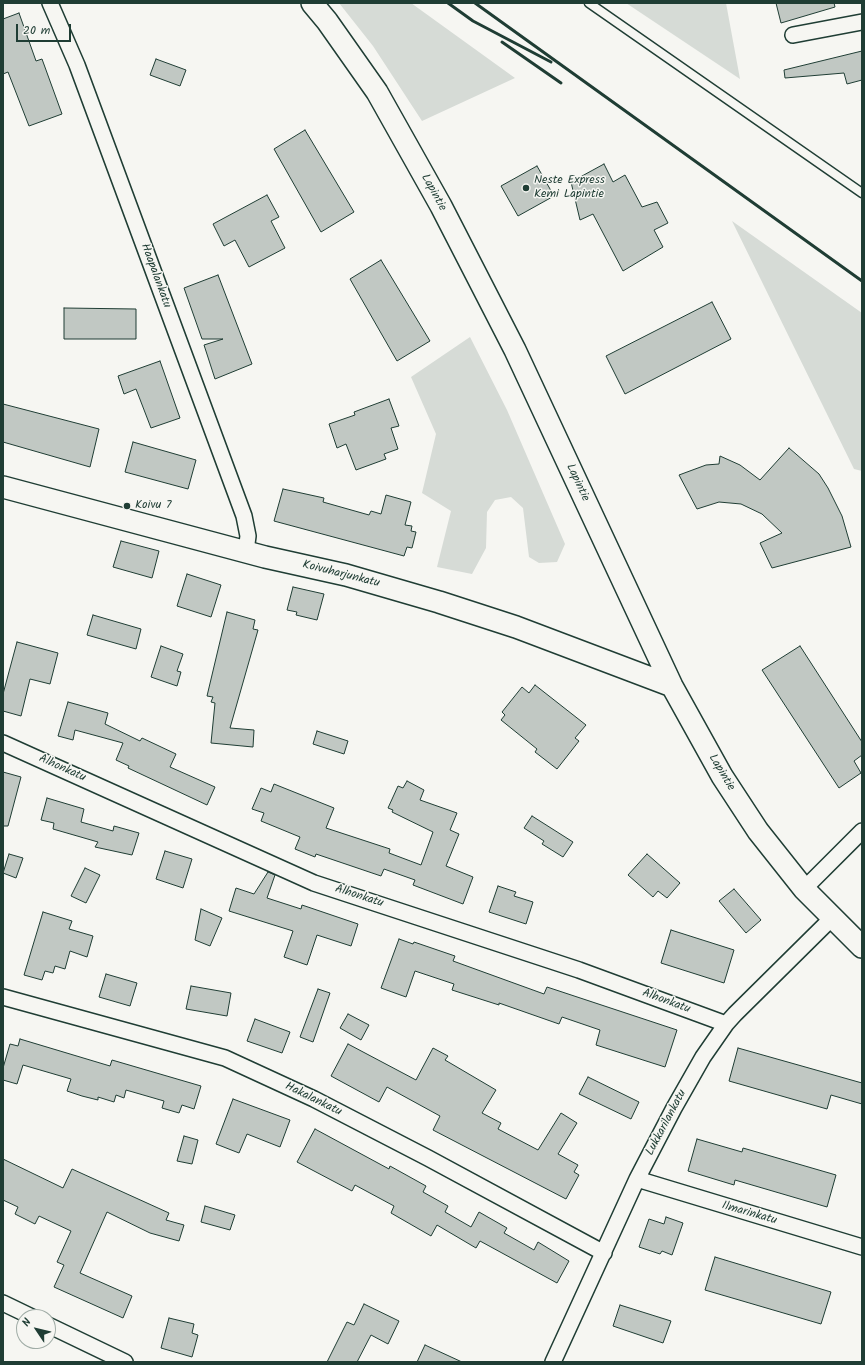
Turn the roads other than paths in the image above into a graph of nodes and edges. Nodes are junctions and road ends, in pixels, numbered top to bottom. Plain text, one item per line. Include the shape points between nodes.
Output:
1 (50, 3) edge
2 (312, 3) edge
3 (589, 3) edge
4 (862, 22) edge
5 (793, 35) dead end
6 (862, 193) edge
7 (3, 487) edge
8 (246, 551) junction
9 (672, 686) junction
10 (3, 742) edge
11 (862, 831) edge
12 (804, 889) junction
13 (832, 918) junction
14 (862, 947) edge
15 (3, 997) edge
16 (726, 1024) junction
17 (638, 1179) junction
18 (862, 1247) edge
19 (604, 1253) junction
20 (3, 1303) edge
21 (16, 1309) edge
22 (56, 1329) edge
23 (125, 1362) edge
24 (553, 1362) edge

1 - 8 street, Haapalankatu via 77,65 244,516 248,536
2 - 9 main road, Lapintie via 376,92 441,206 515,350
3 - 6 lane
4 - 5 street
7 - 8 main road, Koivuharjunkatu
8 - 9 main road, Koivuharjunkatu via 346,575 453,607 516,627
9 - 12 main road, Lapintie via 722,776 758,831
10 - 16 street, Alhonkatu via 314,883 572,967
11 - 12 street
12 - 13 main road, Lapintie
13 - 14 main road, Lapintie
13 - 16 street, Lukkarilankatu
15 - 19 street, Hakalankatu via 225,1058 440,1164
16 - 17 street, Lukkarilankatu via 689,1080
17 - 18 street, Ilmarinkatu
17 - 19 street, Lukkarilankatu
19 - 24 street, Lukkarilankatu
20 - 21 street
22 - 23 street

